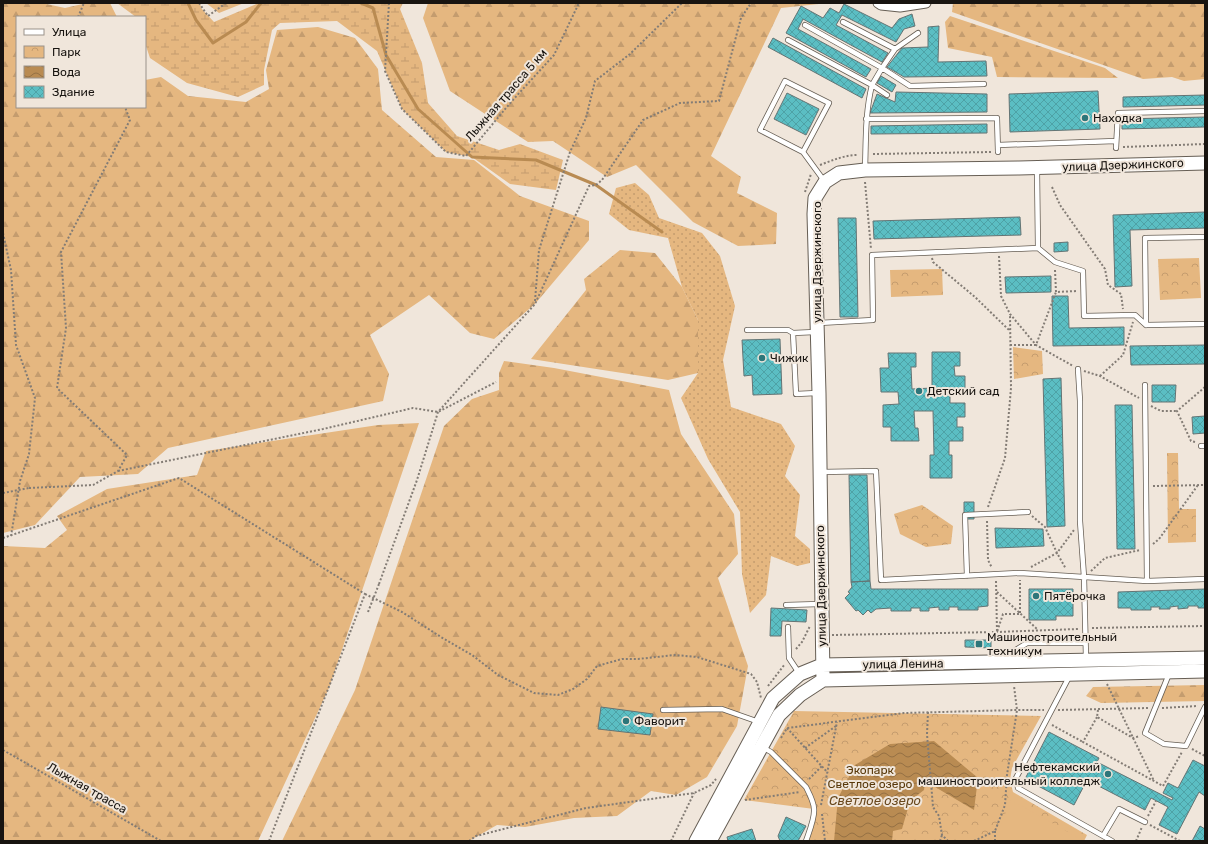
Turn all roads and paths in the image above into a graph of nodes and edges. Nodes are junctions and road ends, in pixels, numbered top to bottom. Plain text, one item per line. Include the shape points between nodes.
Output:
1 (84, 3) edge
2 (199, 3) edge
3 (226, 3) edge
4 (389, 3) edge
5 (579, 3) edge
6 (682, 3) edge
7 (751, 3) edge
8 (878, 3) edge
9 (926, 3) edge
10 (78, 16) edge
11 (843, 22) dead end
12 (804, 25) dead end
13 (918, 33) dead end
14 (788, 40) dead end
15 (895, 49) junction
16 (882, 68) junction
17 (984, 84) dead end
18 (872, 85) junction
19 (887, 95) dead end
20 (125, 108) edge
21 (1205, 111) edge
22 (866, 119) junction
23 (1116, 141) junction
24 (998, 145) junction
25 (1116, 148) dead end
26 (803, 152) junction
27 (998, 152) dead end
28 (1205, 163) edge
29 (1036, 168) junction
30 (865, 170) junction
31 (825, 182) junction
32 (1052, 187) dead end
33 (3, 233) edge
34 (1205, 237) edge
35 (1038, 248) junction
36 (999, 250) junction
37 (930, 253) junction
38 (872, 255) junction
39 (1055, 262) junction
40 (1084, 291) junction
41 (1056, 292) junction
42 (535, 304) junction
43 (1010, 314) junction
44 (1123, 315) junction
45 (1135, 315) junction
46 (1205, 324) edge
47 (1146, 325) junction
48 (817, 327) junction
49 (747, 330) dead end
50 (1010, 331) junction
51 (793, 333) junction
52 (1010, 345) junction
53 (1036, 345) junction
54 (1078, 369) junction
55 (1100, 376) junction
56 (496, 382) dead end
57 (1145, 385) dead end
58 (1205, 387) edge
59 (819, 393) junction
60 (1145, 402) junction
61 (1177, 411) junction
62 (438, 412) junction
63 (1203, 446) edge
64 (118, 471) junction
65 (820, 472) junction
66 (1205, 485) edge
67 (1146, 486) junction
68 (3, 493) edge
69 (1028, 512) joint
70 (986, 513) junction
71 (1080, 521) junction
72 (11, 536) junction
73 (3, 538) edge
74 (1057, 553) junction
75 (967, 576) junction
76 (1071, 577) junction
77 (1084, 577) junction
78 (1205, 579) edge
79 (1147, 581) junction
80 (996, 592) dead end
81 (365, 594) junction
82 (374, 597) junction
83 (822, 604) junction
84 (786, 605) dead end
85 (368, 612) dead end
86 (1205, 626) edge
87 (788, 627) dead end
88 (1085, 628) junction
89 (1037, 630) junction
90 (822, 636) junction
91 (1085, 643) junction
92 (1205, 658) edge
93 (1086, 660) junction
94 (997, 662) junction
95 (822, 665) junction
96 (1205, 671) edge
97 (1170, 673) junction
98 (800, 674) junction
99 (1070, 674) junction
100 (1086, 674) junction
101 (1102, 674) junction
102 (1012, 677) junction
103 (823, 680) junction
104 (1205, 706) edge
105 (1155, 708) junction
106 (663, 710) dead end
107 (1017, 710) junction
108 (1052, 710) junction
109 (1098, 710) junction
110 (1119, 710) junction
111 (928, 712) junction
112 (1097, 717) junction
113 (762, 719) junction
114 (837, 722) junction
115 (1044, 722) junction
116 (836, 726) junction
117 (787, 728) junction
118 (1145, 733) junction
119 (1134, 738) junction
120 (1082, 742) junction
121 (1186, 746) junction
122 (806, 748) junction
123 (766, 749) junction
124 (3, 750) edge
125 (1205, 756) edge
126 (822, 766) junction
127 (828, 773) junction
128 (716, 778) dead end
129 (1155, 782) junction
130 (804, 784) junction
131 (1163, 786) junction
132 (1166, 788) dead end
133 (808, 790) junction
134 (694, 794) junction
135 (744, 800) dead end
136 (821, 806) dead end
137 (822, 814) dead end
138 (1145, 822) joint
139 (995, 831) junction
140 (942, 836) junction
141 (1103, 836) junction
142 (161, 841) edge
143 (268, 841) edge
144 (469, 841) edge
145 (671, 841) edge
146 (696, 841) edge
147 (710, 841) edge
148 (806, 841) edge
149 (825, 841) edge
150 (940, 841) edge
151 (948, 841) edge
152 (974, 841) edge
153 (995, 841) edge
154 (1112, 841) edge
155 (1180, 841) edge

1 - 10 path
2 - 3 path via 208,16
4 - 5 path, Лыжная трасса 5 км via 385,71 402,109 446,152 466,156 554,55
6 - 42 path via 630,54 595,81 586,118 570,152 540,250
7 - 42 path via 741,18 719,101 680,103 643,120 602,180 589,186
8 - 9 street via 900,7
11 - 15 lane
12 - 16 lane
13 - 15 lane
14 - 18 lane
15 - 16 lane
16 - 17 lane via 910,86
16 - 18 lane
18 - 19 lane
18 - 22 lane
20 - 64 path via 130,120 61,252 66,328 57,388 127,455
21 - 23 lane via 1118,113
22 - 24 lane via 997,118
22 - 30 lane
23 - 24 lane
23 - 25 lane
24 - 27 lane
26 - 26 lane via 760,130 785,81 829,103
26 - 31 lane
28 - 29 main road, улица Дзержинского
29 - 30 main road, улица Дзержинского
29 - 35 lane
30 - 31 main road, улица Дзержинского via 839,173
30 - 38 path
31 - 48 main road, улица Дзержинского via 815,198
32 - 44 path via 1060,205 1105,269 1108,285 1121,294
33 - 72 path via 11,270 16,345 35,398 29,454 20,481
34 - 47 lane via 1145,238
35 - 36 lane
35 - 39 lane
36 - 37 lane
36 - 43 path via 1001,296
37 - 38 lane
37 - 50 path via 933,262
38 - 48 lane via 873,320
39 - 40 lane via 1083,271
39 - 41 path
40 - 41 path
40 - 44 lane via 1084,316
41 - 53 path
42 - 62 path
43 - 50 path
43 - 53 path
44 - 45 lane
45 - 47 lane
45 - 55 path via 1123,354
46 - 47 lane
48 - 51 lane
48 - 59 main road, улица Дзержинского
49 - 51 lane via 788,330
50 - 52 path
51 - 59 lane via 796,394
52 - 53 path
52 - 70 path via 1011,388 1005,458
53 - 54 path
54 - 55 path
54 - 71 lane
55 - 60 path
56 - 62 path
57 - 60 lane
58 - 61 path
59 - 65 main road, улица Дзержинского
60 - 61 path via 1161,411
60 - 67 lane
61 - 63 path via 1192,441
62 - 64 path via 413,408
62 - 82 path, bridge via 417,480
64 - 68 path, bridge via 93,484 29,488
65 - 75 lane via 876,471 881,580
65 - 83 main road, улица Дзержинского
66 - 67 path
67 - 79 lane
69 - 70 lane
69 - 74 path via 1044,527
70 - 75 lane via 965,515
71 - 74 path
71 - 77 lane
72 - 73 path
72 - 81 path via 179,478
74 - 76 path
75 - 76 lane via 1020,573
76 - 77 lane
77 - 79 lane
77 - 88 lane
78 - 79 lane
80 - 89 path
81 - 82 path
81 - 143 path
82 - 85 path, bridge
82 - 113 path via 472,655 498,675 534,693 558,695 587,679 597,666 622,659 690,656 751,674 757,682
83 - 84 lane
83 - 90 main road, улица Дзержинского
86 - 88 path
87 - 98 lane via 789,658
88 - 89 path
88 - 91 lane
89 - 90 path
90 - 95 main road, улица Дзержинского
91 - 93 lane
91 - 94 lane via 1027,643
92 - 93 main road, улица Ленина
93 - 94 main road, улица Ленина
93 - 100 lane
94 - 95 main road, улица Ленина
95 - 98 main road, улица Ленина
95 - 103 main road, улица Дзержинского
96 - 97 main road, улица Ленина
97 - 101 main road, улица Ленина
97 - 105 lane
98 - 113 main road, улица Ленина via 773,698
99 - 100 main road, улица Ленина
99 - 102 main road, улица Ленина
99 - 108 lane
100 - 101 main road, улица Ленина
101 - 110 path
102 - 103 main road, улица Ленина
102 - 107 path
103 - 123 main road via 800,695 779,715
104 - 105 path
104 - 121 lane
105 - 110 path
105 - 118 lane
106 - 113 lane via 722,709
107 - 108 path
107 - 111 path
107 - 139 path via 1005,805
108 - 109 path
108 - 115 lane
109 - 110 path
109 - 112 path
110 - 119 path
111 - 114 path
111 - 140 path via 927,734 933,807 939,816
112 - 119 path
112 - 120 path
113 - 146 main road, улица Ленина
114 - 116 path
114 - 117 path
115 - 120 path
115 - 141 lane via 1016,778 1018,788
116 - 122 path
116 - 127 path
117 - 122 path
117 - 123 path
118 - 119 path
118 - 121 lane via 1164,744
119 - 129 path
120 - 129 path
121 - 125 path
121 - 131 path
122 - 126 path
123 - 130 lane
123 - 147 main road
124 - 142 path, Лыжная трасса
126 - 127 path
126 - 130 path
127 - 136 path
128 - 134 path via 711,785
129 - 131 path
130 - 133 lane
131 - 132 path
133 - 135 path
133 - 148 lane via 814,808
134 - 144 path via 586,808 476,836
134 - 145 path
137 - 149 path
138 - 141 lane via 1118,809
138 - 155 path
139 - 152 path
139 - 153 path
140 - 150 path
140 - 151 path
141 - 154 lane

